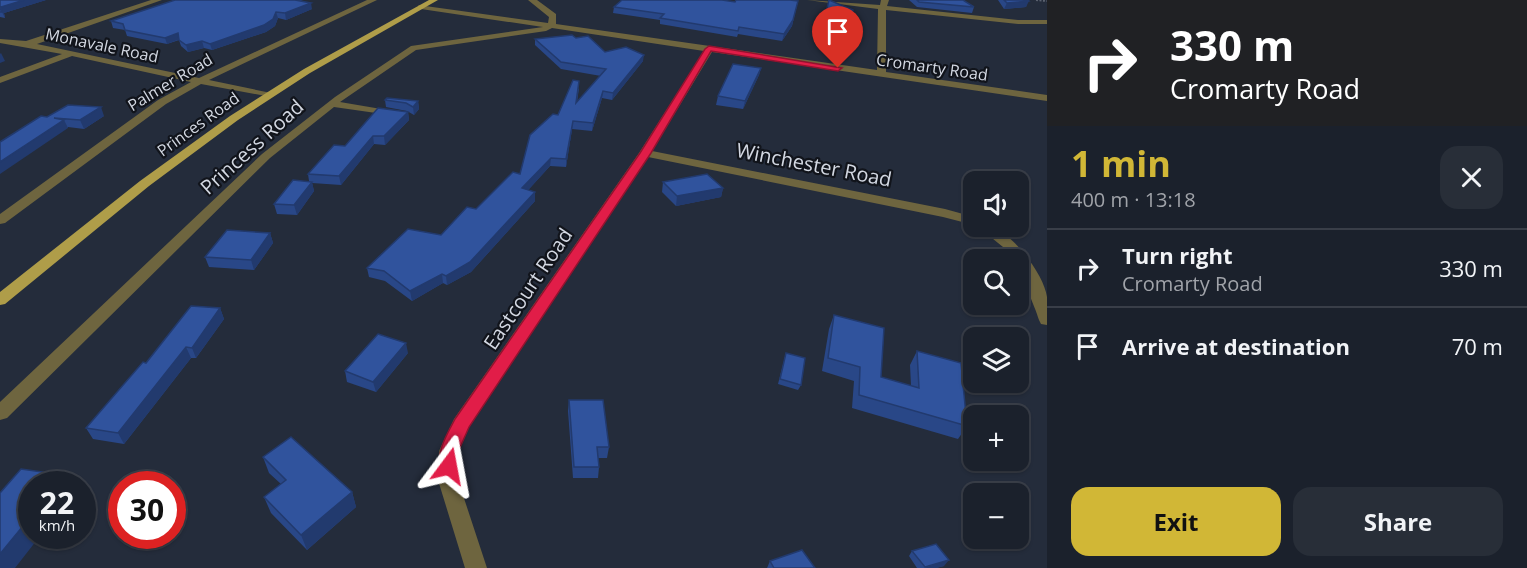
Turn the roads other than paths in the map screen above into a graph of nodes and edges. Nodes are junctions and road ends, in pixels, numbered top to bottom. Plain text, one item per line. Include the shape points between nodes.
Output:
1 (158, 0) edge
2 (373, 0) edge
3 (434, 0) edge
4 (532, 0) edge
5 (811, 0) edge
6 (883, 4) edge
7 (421, 7) junction
8 (1047, 22) edge
9 (552, 25) junction
10 (0, 40) edge
11 (27, 44) junction
12 (709, 49) junction
13 (71, 53) junction
14 (881, 75) junction
15 (0, 80) edge
16 (199, 81) junction
17 (268, 95) junction
18 (1047, 98) edge
19 (331, 104) junction
20 (407, 116) edge
21 (645, 153) junction
22 (963, 218) edge
23 (0, 220) edge
24 (1001, 237) edge
25 (0, 300) edge
26 (1047, 320) edge
27 (0, 412) edge
28 (476, 568) edge

1 - 11 street
2 - 16 street, Palmer Road
3 - 7 main road, Princes Road
4 - 9 street via 553,16
5 - 6 street
6 - 8 street via 1018,22
6 - 14 street
7 - 9 street, Cromarty Road
7 - 17 main road, Princes Road
9 - 12 street, Cromarty Road
9 - 19 street, Princess Road via 538,31 414,48
10 - 11 street, Monavale Road
11 - 13 street, Monavale Road
12 - 14 street, Cromarty Road
12 - 21 street, Eastcourt Road
13 - 15 street
13 - 16 street, Monavale Road
14 - 18 street, Cromarty Road
16 - 17 street, Monavale Road
16 - 23 street, Palmer Road via 162,102
17 - 25 main road, Princes Road via 138,188
19 - 20 street
19 - 27 street, Princess Road via 266,156
21 - 22 street, Winchester Road
21 - 28 street, Eastcourt Road via 461,424 449,452 448,480
24 - 26 street via 1016,250 1039,291

